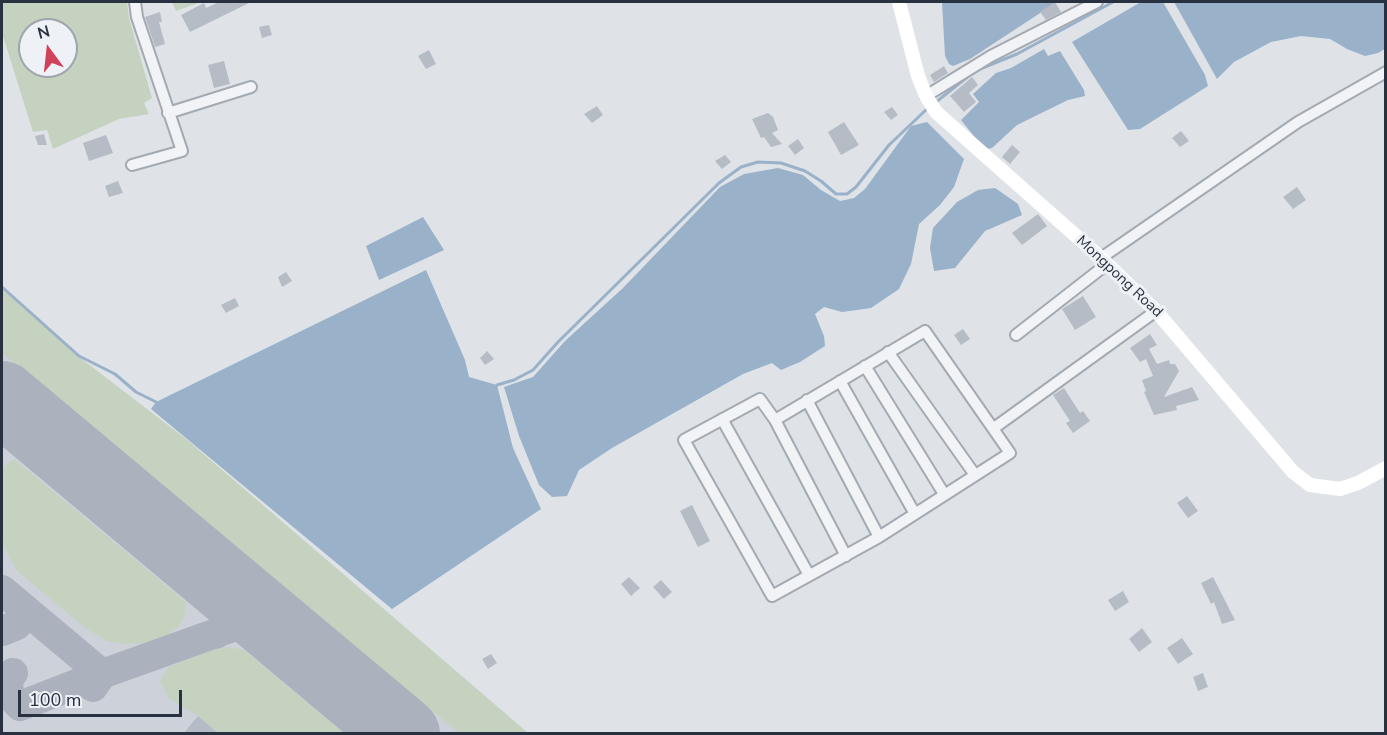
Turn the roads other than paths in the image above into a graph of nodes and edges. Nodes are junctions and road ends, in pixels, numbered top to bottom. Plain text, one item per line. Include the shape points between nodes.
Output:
1 (135, 2) edge
2 (900, 2) edge
3 (1097, 2) edge
4 (1386, 72) edge
5 (251, 87) dead end
6 (926, 96) junction
7 (168, 113) junction
8 (132, 165) dead end
9 (1104, 261) junction
10 (1156, 311) junction
11 (1016, 335) dead end
12 (888, 352) junction
13 (865, 366) junction
14 (840, 381) junction
15 (807, 400) junction
16 (722, 419) junction
17 (775, 420) junction
18 (994, 428) junction
19 (1386, 468) edge
20 (975, 475) junction
21 (944, 494) junction
22 (915, 514) junction
23 (879, 537) junction
24 (846, 556) junction
25 (809, 575) junction

1 - 7 street
2 - 6 main road, Mongpong Road
3 - 6 street via 991,56
4 - 9 street via 1298,122
5 - 7 street
6 - 9 main road, Mongpong Road via 936,112
7 - 8 street via 182,151
9 - 10 main road, Mongpong Road
9 - 11 street
10 - 18 street
10 - 19 main road, Mongpong Road via 1293,472 1310,485 1340,489
12 - 13 street
12 - 18 street via 925,331
12 - 20 street
13 - 14 street
13 - 21 street
14 - 15 street
14 - 22 street
15 - 17 street
15 - 23 street
16 - 17 street via 760,399
16 - 25 street
16 - 25 street via 684,440 772,596
17 - 24 street
18 - 20 street via 1010,453
20 - 21 street
21 - 22 street
22 - 23 street
23 - 24 street
24 - 25 street

